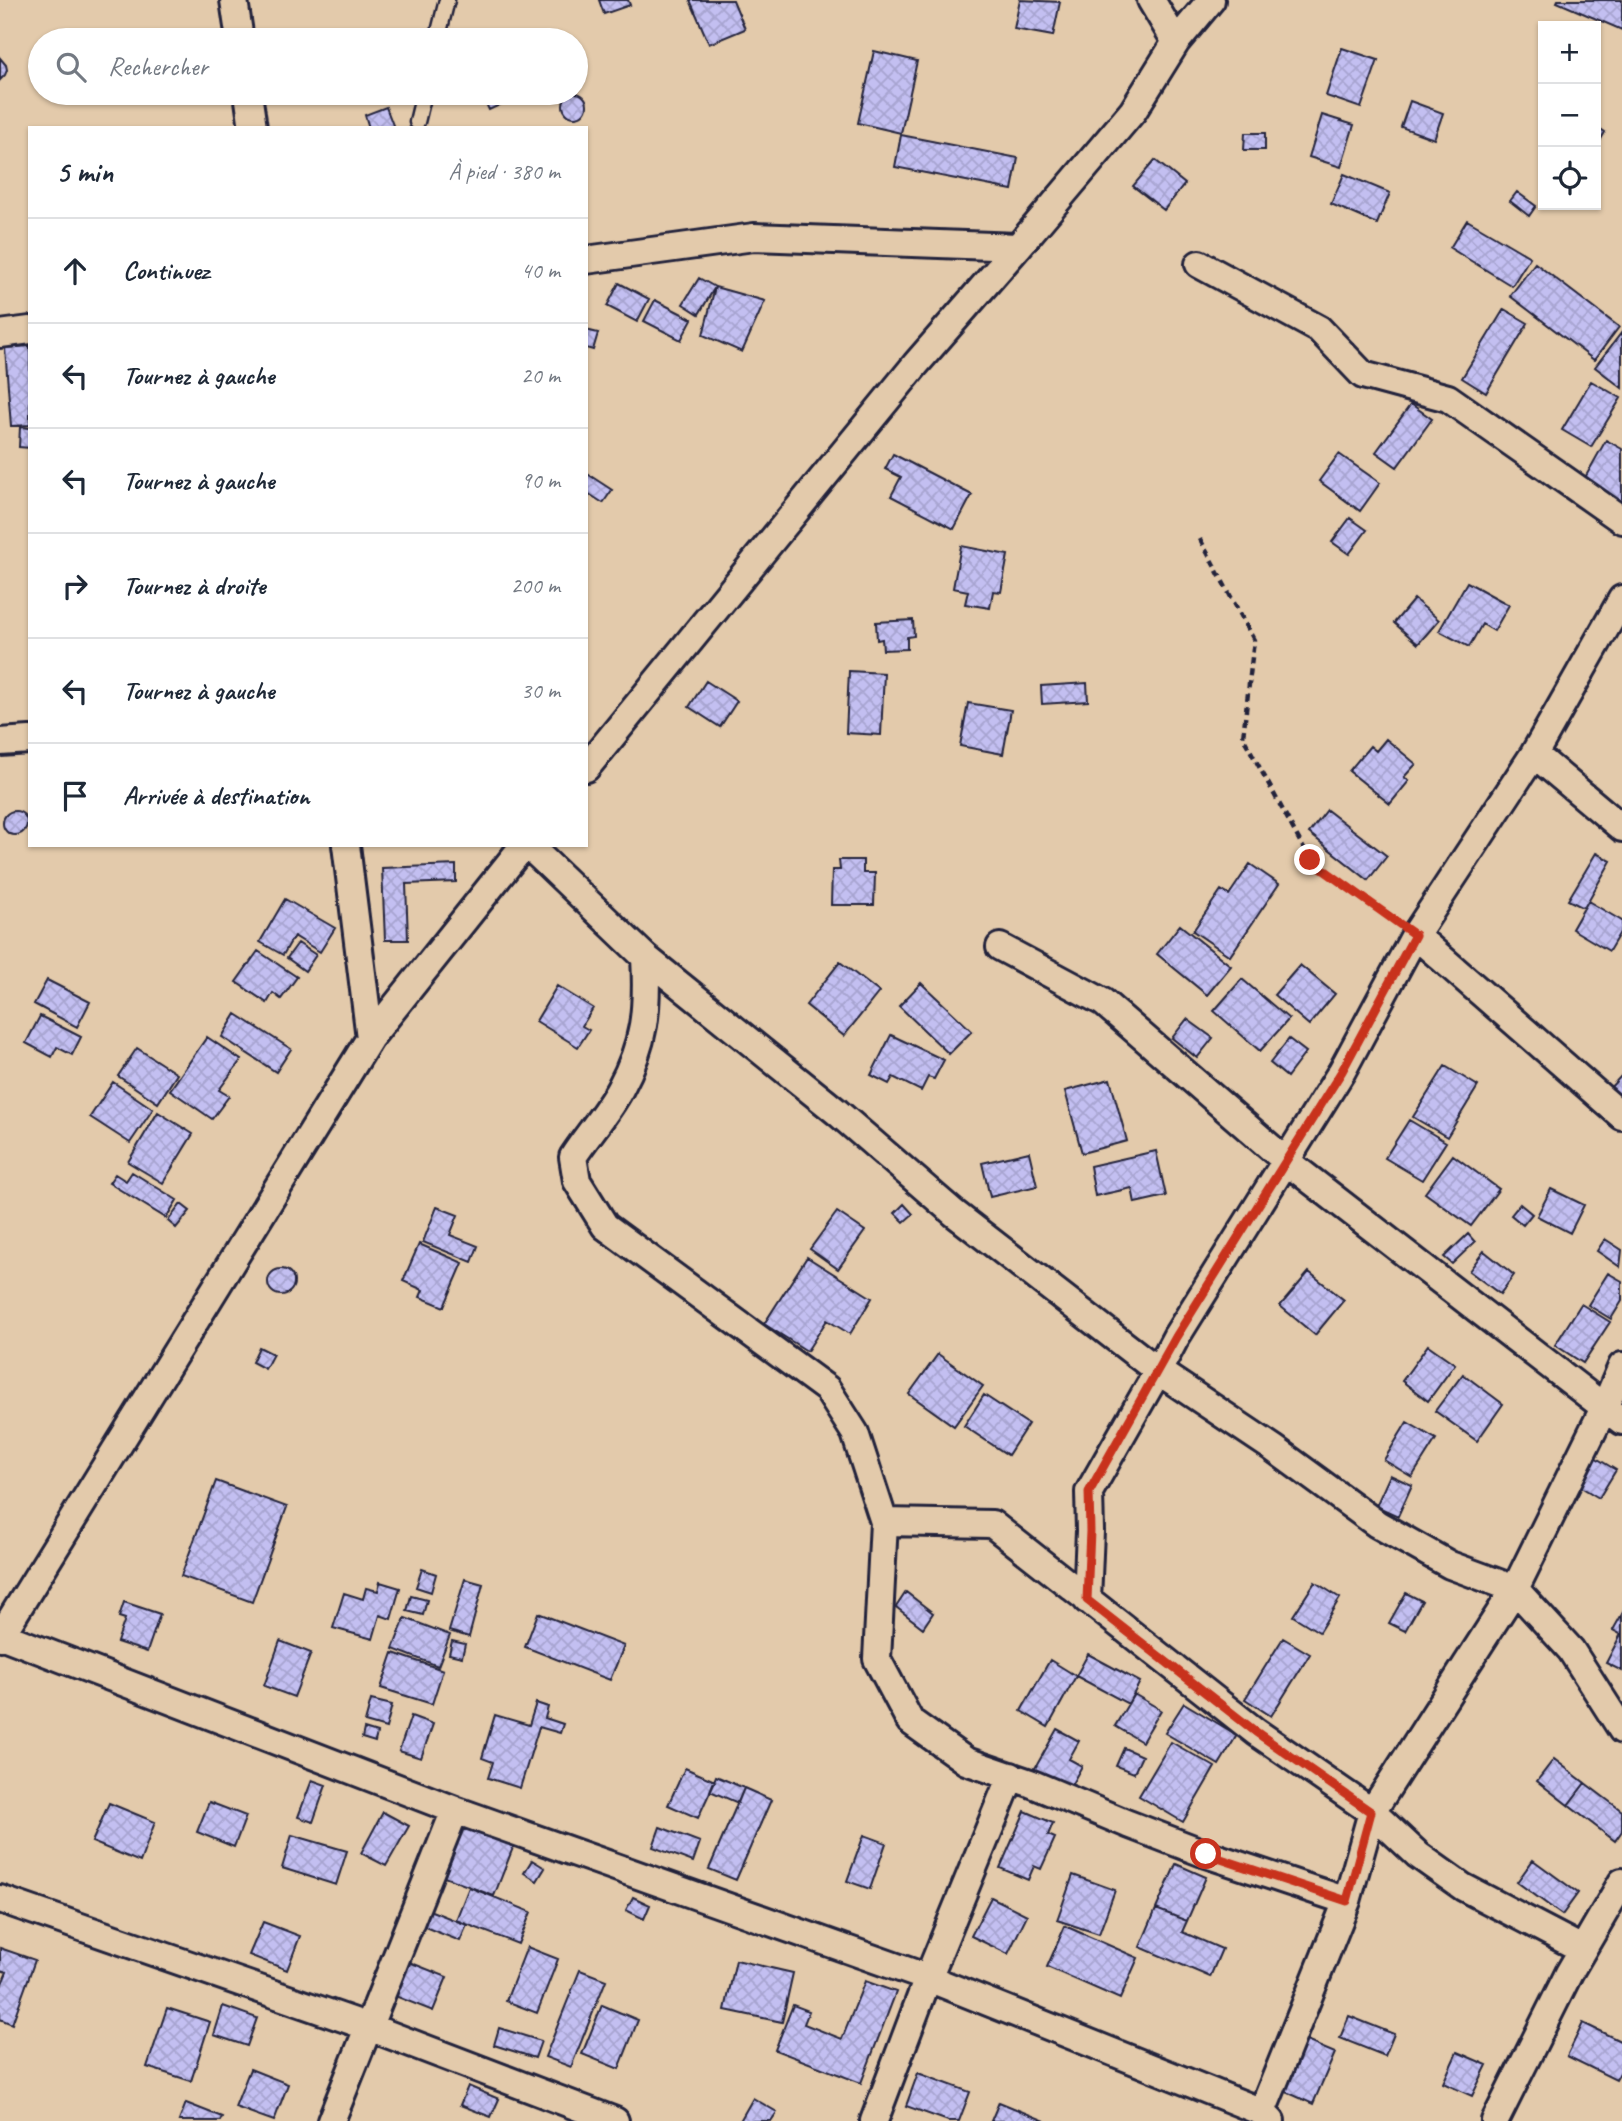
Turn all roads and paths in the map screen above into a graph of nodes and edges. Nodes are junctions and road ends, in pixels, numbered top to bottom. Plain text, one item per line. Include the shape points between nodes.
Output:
1 (234, 0) edge
2 (447, 0) edge
3 (1152, 0) edge
4 (1211, 0) edge
5 (238, 28) edge
6 (440, 28) edge
7 (1176, 42) junction
8 (250, 105) edge
9 (421, 105) edge
10 (416, 122) dead end
11 (253, 126) edge
12 (1018, 247) junction
13 (588, 260) edge
14 (1199, 264) dead end
15 (28, 330) edge
16 (0, 334) edge
17 (1622, 520) edge
18 (1200, 539) dead end
19 (1622, 598) edge
20 (28, 740) edge
21 (0, 742) edge
22 (1534, 754) junction
23 (588, 766) edge
24 (1622, 828) edge
25 (346, 847) edge
26 (524, 847) edge
27 (528, 847) edge
28 (1415, 935) junction
29 (1000, 947) dead end
30 (645, 957) junction
31 (370, 1038) junction
32 (1622, 1116) edge
33 (1286, 1161) junction
34 (1622, 1366) edge
35 (1158, 1371) junction
36 (1613, 1413) edge
37 (884, 1522) junction
38 (1515, 1589) junction
39 (1087, 1600) junction
40 (1, 1636) edge
41 (1622, 1730) edge
42 (1011, 1776) junction
43 (455, 1810) junction
44 (1371, 1812) junction
45 (1622, 1882) edge
46 (0, 1899) edge
47 (1347, 1901) junction
48 (1582, 1949) junction
49 (928, 1978) junction
50 (369, 2027) junction
51 (1267, 2116) edge
52 (331, 2121) edge
53 (615, 2121) edge
54 (874, 2121) edge
55 (1494, 2121) edge

1 - 5 street
2 - 6 lane
3 - 7 street
4 - 7 street
7 - 12 street via 1133,111
8 - 11 street
9 - 10 lane
12 - 13 street via 754,237
12 - 23 street via 916,363
14 - 17 street via 1320,329 1363,375 1448,398
15 - 16 street
18 - 28 path via 1254,640 1243,737 1310,860
19 - 22 street
20 - 21 street
22 - 24 street
22 - 28 street
25 - 31 street
26 - 31 street
27 - 30 street
28 - 32 street
28 - 33 street via 1342,1071
29 - 33 street via 1103,1002
30 - 35 street via 954,1213
30 - 37 street via 648,999 643,1036 620,1090 573,1157 577,1181 605,1226 827,1389 855,1433
31 - 40 street
33 - 35 street
33 - 36 street
34 - 36 street
35 - 38 street via 1377,1524 1450,1565
35 - 39 street via 1089,1492
36 - 38 street
37 - 39 street via 992,1524
37 - 42 street via 877,1659 910,1721 966,1761
38 - 41 street via 1571,1650
38 - 44 street
39 - 44 street via 1256,1732
40 - 43 street
42 - 47 street via 1206,1854
42 - 49 street
43 - 49 street
43 - 50 street
44 - 47 street
44 - 48 street via 1418,1856 1463,1887
45 - 48 street
46 - 50 street
47 - 51 street
48 - 55 street
49 - 51 street
49 - 54 street
50 - 52 street
50 - 53 street

